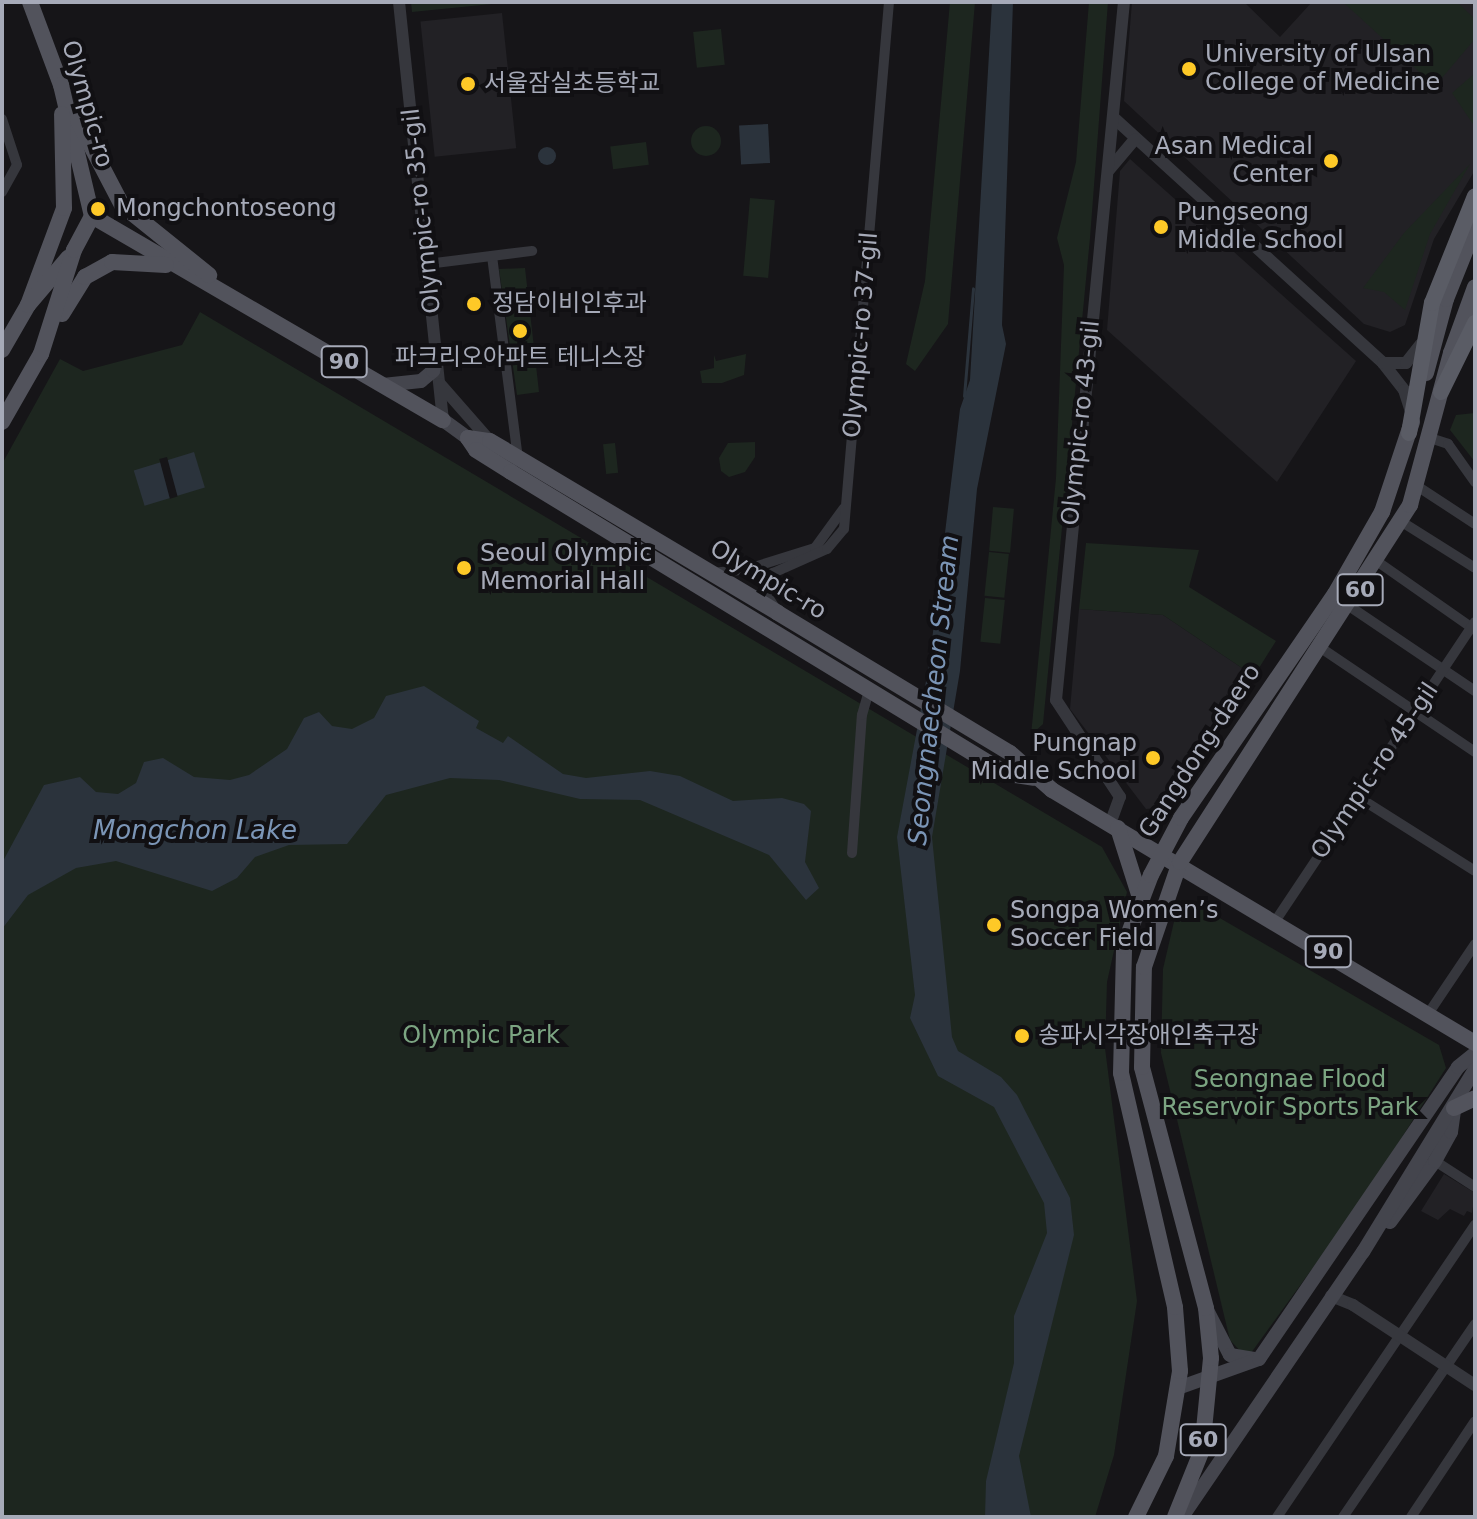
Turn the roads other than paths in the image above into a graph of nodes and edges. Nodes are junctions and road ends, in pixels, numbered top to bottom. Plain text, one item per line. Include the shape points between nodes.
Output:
1 (30, 2) edge
2 (399, 2) edge
3 (889, 2) edge
4 (1124, 2) edge
5 (61, 85) junction
6 (1114, 118) junction
7 (2, 119) edge
8 (1135, 139) junction
9 (1109, 170) junction
10 (2, 192) edge
11 (1475, 196) edge
12 (92, 216) junction
13 (1475, 227) edge
14 (74, 250) junction
15 (532, 251) dead end
16 (492, 256) junction
17 (427, 264) junction
18 (177, 267) junction
19 (1475, 287) edge
20 (245, 304) junction
21 (28, 305) junction
22 (1475, 323) edge
23 (1424, 339) junction
24 (5, 340) edge
25 (437, 353) junction
26 (41, 354) junction
27 (1383, 363) junction
28 (440, 384) junction
29 (383, 385) junction
30 (1441, 392) junction
31 (1410, 409) junction
32 (443, 420) junction
33 (2, 422) edge
34 (1409, 433) junction
35 (468, 438) junction
36 (1430, 438) junction
37 (490, 441) junction
38 (518, 460) junction
39 (1475, 482) edge
40 (1417, 486) junction
41 (847, 502) junction
42 (1402, 522) junction
43 (1475, 524) edge
44 (1378, 562) junction
45 (1475, 568) edge
46 (709, 574) junction
47 (1349, 606) junction
48 (778, 613) junction
49 (1474, 626) edge
50 (1321, 648) junction
51 (1443, 670) junction
52 (871, 691) junction
53 (1475, 691) edge
54 (1415, 712) junction
55 (1475, 752) edge
56 (1034, 778) junction
57 (1358, 797) junction
58 (1114, 826) junction
59 (1162, 852) junction
60 (852, 853) dead end
61 (1180, 862) junction
62 (1475, 871) edge
63 (1141, 901) junction
64 (1276, 920) junction
65 (1475, 944) edge
66 (1428, 1014) junction
67 (1475, 1043) edge
68 (1475, 1053) edge
69 (1475, 1069) edge
70 (1475, 1098) edge
71 (1454, 1108) junction
72 (1435, 1161) junction
73 (1475, 1187) edge
74 (1475, 1225) edge
75 (1363, 1252) junction
76 (1321, 1268) junction
77 (1331, 1296) junction
78 (1206, 1308) junction
79 (1475, 1324) edge
80 (1399, 1333) junction
81 (1307, 1335) junction
82 (1259, 1359) junction
83 (1447, 1366) junction
84 (1210, 1380) junction
85 (1475, 1385) edge
86 (1178, 1388) junction
87 (1475, 1421) edge
88 (1136, 1517) edge
89 (1175, 1517) edge
90 (1182, 1517) edge
91 (1194, 1517) edge
92 (1277, 1517) edge
93 (1343, 1517) edge
94 (1411, 1517) edge

1 - 5 main road, Olympic-ro / 90
2 - 17 street, Olympic-ro 35-gil
3 - 41 street, Olympic-ro 37-gil
4 - 6 street, Olympic-ro 43-gil
5 - 12 main road, Olympic-ro / 90
5 - 20 main road, 90 via 122,205
5 - 21 main road via 64,208
6 - 8 street
6 - 9 street, Olympic-ro 43-gil
7 - 10 street via 17,165
8 - 9 street
8 - 27 street
9 - 58 street, Olympic-ro 43-gil via 1056,700 1120,797
11 - 23 highway via 1451,249
12 - 14 main road
12 - 18 main road, Olympic-ro / 90
13 - 34 main road, Gangdong-daero / 60 via 1446,299
14 - 21 main road
14 - 26 main road
15 - 16 street
16 - 17 street
16 - 38 street
17 - 25 street, Olympic-ro 35-gil
18 - 20 main road, Olympic-ro / 90
18 - 26 main road via 127,260 85,277
19 - 30 main road, Gangdong-daero / 60
20 - 29 main road, Olympic-ro / 90
21 - 24 main road
22 - 30 highway
23 - 27 street via 1406,363
23 - 31 highway
25 - 28 street, Olympic-ro 35-gil
25 - 29 main road via 433,371 421,381
26 - 33 main road
27 - 31 street via 1404,390
28 - 32 street, Olympic-ro 35-gil
28 - 37 street
29 - 32 main road, Olympic-ro / 90
30 - 36 main road, Gangdong-daero / 60
31 - 34 highway
32 - 35 main road, Olympic-ro / 90
34 - 59 main road, Gangdong-daero / 60 via 1382,512 1341,584
35 - 37 main road, Olympic-ro / 90
35 - 52 main road, Olympic-ro / 90 via 476,450 511,472
36 - 39 street via 1448,444
36 - 40 main road, Gangdong-daero / 60
37 - 38 main road, Olympic-ro / 90
38 - 46 main road, Olympic-ro / 90
40 - 42 main road, Gangdong-daero / 60
40 - 43 street
41 - 46 street, Olympic-ro 37-gil via 834,529 815,548 748,569
41 - 48 street via 844,529 827,549 773,573 767,581 765,592
42 - 44 main road, Gangdong-daero / 60
42 - 45 street
44 - 47 main road, Gangdong-daero / 60
44 - 49 street
46 - 48 main road, Olympic-ro / 90
47 - 50 main road, Gangdong-daero / 60
47 - 51 street
48 - 56 main road, Olympic-ro / 90 via 1010,753
49 - 51 street, Olympic-ro 45-gil
50 - 54 street
50 - 61 main road, Gangdong-daero / 60
51 - 53 street
51 - 54 street, Olympic-ro 45-gil
52 - 56 main road, Olympic-ro / 90 via 1007,774
52 - 60 street via 862,715
54 - 55 street
54 - 57 street, Olympic-ro 45-gil
56 - 58 main road, Olympic-ro / 90
57 - 62 street
57 - 64 street, Olympic-ro 45-gil
58 - 59 main road, Olympic-ro / 90
58 - 63 main road
59 - 61 main road, Olympic-ro / 90
59 - 63 main road, Gangdong-daero / 60
61 - 64 main road, Olympic-ro / 90
61 - 78 main road, Gangdong-daero / 60 via 1144,967 1142,1067
63 - 86 main road, Gangdong-daero / 60 via 1124,946 1121,1073 1175,1307
64 - 66 main road, Olympic-ro / 90
65 - 66 street
66 - 67 main road, Olympic-ro / 90
68 - 76 main road via 1458,1067
69 - 71 main road
70 - 71 main road
71 - 72 main road via 1451,1132
71 - 75 main road
72 - 73 street
72 - 75 main road
74 - 80 street
75 - 77 main road
76 - 77 main road via 1318,1282
76 - 82 main road
77 - 80 street
77 - 81 main road
78 - 82 main road via 1230,1355
78 - 84 main road, Gangdong-daero / 60
79 - 83 street
80 - 83 street
80 - 92 street
81 - 90 main road
81 - 91 main road via 1277,1395
82 - 84 main road
83 - 85 street
83 - 93 street
84 - 86 main road
84 - 89 main road, Gangdong-daero / 60 via 1202,1450
86 - 88 main road, Gangdong-daero / 60 via 1166,1456
87 - 94 street

